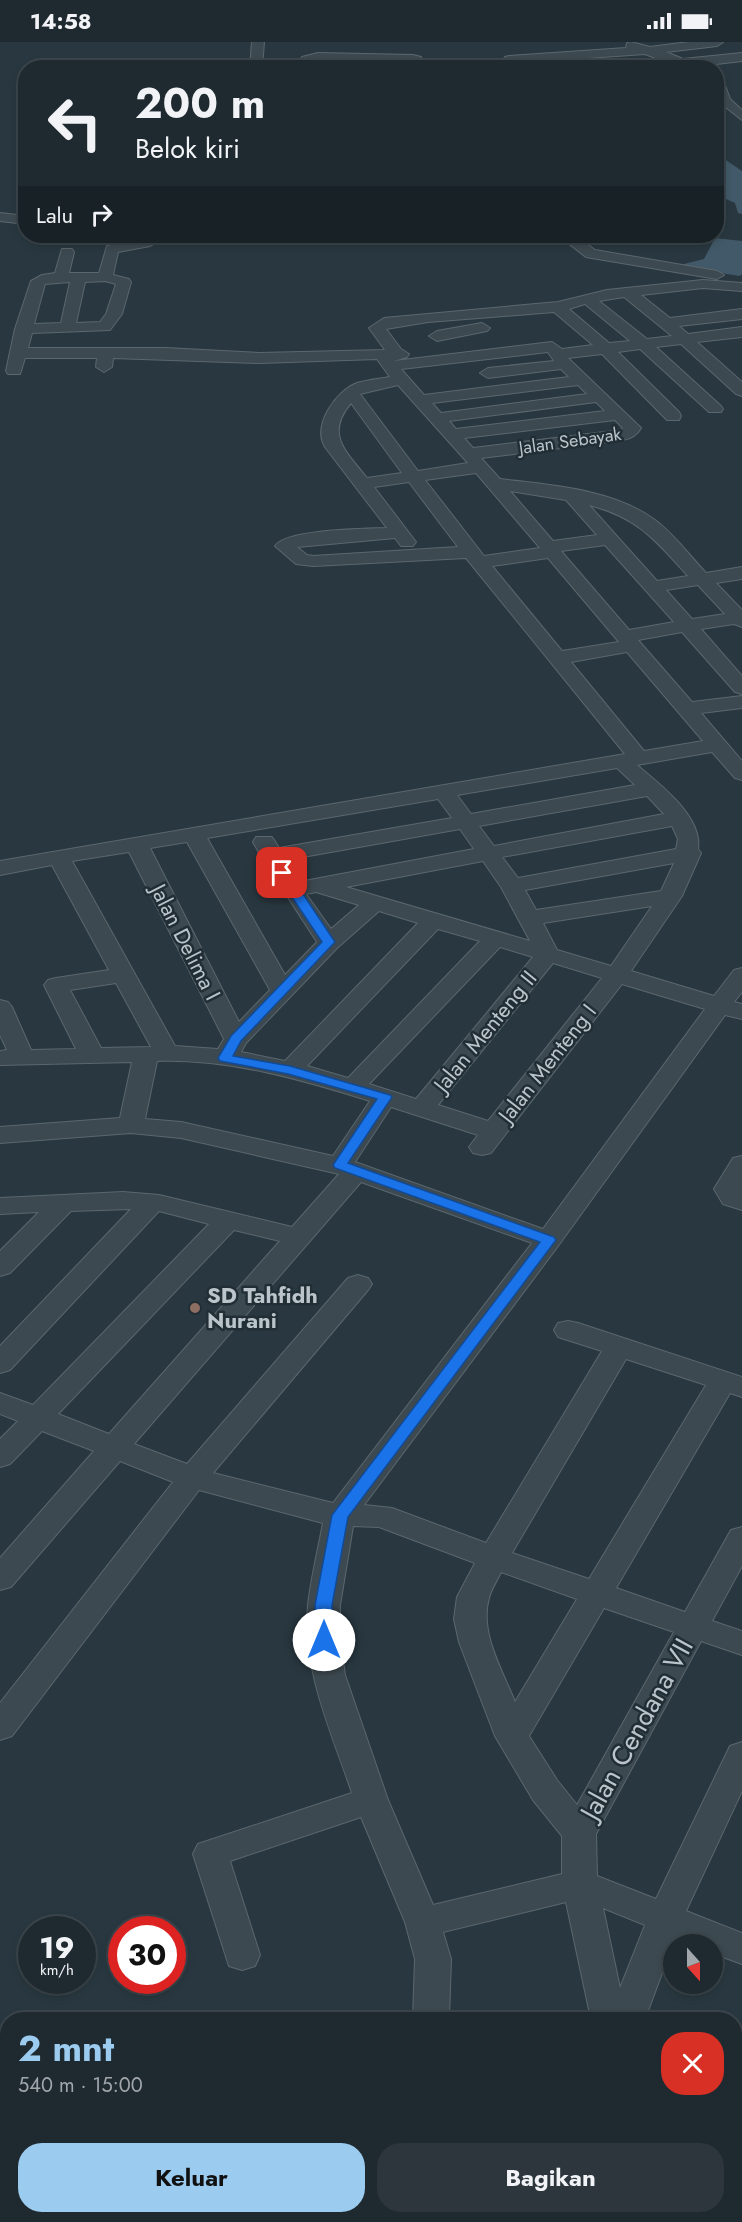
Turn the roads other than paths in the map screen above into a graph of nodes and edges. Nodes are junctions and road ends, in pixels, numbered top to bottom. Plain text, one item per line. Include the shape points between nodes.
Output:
1 (258, 42) edge
2 (619, 42) edge
3 (717, 42) edge
4 (648, 51) junction
5 (584, 54) junction
6 (742, 57) edge
7 (258, 60) edge
8 (306, 60) edge
9 (417, 60) edge
10 (553, 60) edge
11 (581, 60) edge
12 (674, 60) edge
13 (705, 60) edge
14 (724, 101) edge
15 (742, 116) edge
16 (0, 218) edge
17 (18, 219) edge
18 (145, 243) edge
19 (576, 243) edge
20 (68, 252) dead end
21 (79, 277) junction
22 (105, 277) junction
23 (61, 278) junction
24 (742, 279) edge
25 (629, 293) junction
26 (740, 297) edge
27 (711, 300) dead end
28 (590, 301) junction
29 (669, 305) dead end
30 (648, 307) junction
31 (558, 308) junction
32 (742, 314) edge
33 (417, 319) junction
34 (667, 323) junction
35 (23, 329) junction
36 (67, 329) junction
37 (742, 332) edge
38 (541, 337) junction
39 (684, 339) junction
40 (441, 342) junction
41 (644, 344) junction
42 (606, 349) junction
43 (722, 352) dead end
44 (18, 353) junction
45 (59, 353) junction
46 (702, 355) junction
47 (742, 369) edge
48 (14, 371) dead end
49 (397, 371) junction
50 (721, 372) junction
51 (56, 374) dead end
52 (474, 375) dead end
53 (582, 380) junction
54 (429, 381) dead end
55 (742, 391) edge
56 (351, 393) junction
57 (601, 397) junction
58 (421, 400) junction
59 (742, 405) edge
60 (715, 409) junction
61 (673, 416) junction
62 (437, 418) junction
63 (625, 418) junction
64 (451, 435) junction
65 (474, 460) junction
66 (413, 478) junction
67 (361, 484) junction
68 (495, 484) junction
69 (572, 496) junction
70 (400, 532) junction
71 (607, 539) junction
72 (550, 550) junction
73 (418, 557) junction
74 (476, 557) junction
75 (742, 573) edge
76 (701, 579) junction
77 (651, 587) junction
78 (741, 619) edge
79 (688, 627) junction
80 (628, 641) junction
81 (558, 658) junction
82 (742, 688) edge
83 (742, 702) edge
84 (686, 709) junction
85 (716, 745) junction
86 (629, 759) junction
87 (742, 774) edge
88 (651, 789) junction
89 (444, 792) junction
90 (678, 818) junction
91 (463, 821) junction
92 (255, 825) junction
93 (194, 835) junction
94 (136, 845) junction
95 (487, 853) junction
96 (690, 854) junction
97 (272, 856) junction
98 (59, 857) junction
99 (0, 868) edge
100 (316, 885) junction
101 (512, 886) junction
102 (292, 890) junction
103 (671, 896) junction
104 (375, 903) junction
105 (530, 918) junction
106 (433, 920) junction
107 (494, 940) junction
108 (329, 942) junction
109 (548, 954) junction
110 (124, 975) junction
111 (742, 975) edge
112 (614, 978) junction
113 (282, 991) junction
114 (0, 1007) edge
115 (731, 1008) edge
116 (230, 1048) junction
117 (156, 1053) junction
118 (92, 1055) junction
119 (11, 1058) edge
120 (290, 1070) junction
121 (353, 1087) junction
122 (385, 1097) junction
123 (422, 1108) junction
124 (131, 1125) junction
125 (0, 1134) edge
126 (742, 1164) edge
127 (348, 1168) junction
128 (65, 1202) junction
129 (742, 1202) edge
130 (152, 1203) junction
131 (0, 1206) edge
132 (228, 1220) junction
133 (298, 1237) junction
134 (549, 1240) junction
135 (0, 1267) edge
136 (358, 1284) dead end
137 (568, 1330) dead end
138 (619, 1347) junction
139 (0, 1363) edge
140 (733, 1384) edge
141 (0, 1403) edge
142 (37, 1417) junction
143 (116, 1448) junction
144 (0, 1457) edge
145 (192, 1478) junction
146 (340, 1515) junction
147 (742, 1538) edge
148 (493, 1558) junction
149 (0, 1579) edge
150 (596, 1593) junction
151 (695, 1626) junction
152 (742, 1643) edge
153 (0, 1727) edge
154 (512, 1736) junction
155 (742, 1755) edge
156 (371, 1800) junction
157 (579, 1833) junction
158 (580, 1884) junction
159 (665, 1918) junction
160 (423, 1922) junction
161 (742, 1949) edge
162 (242, 1955) dead end
163 (431, 2012) edge
164 (607, 2012) edge
165 (630, 2012) edge

1 - 7 street
2 - 4 street
3 - 4 street
4 - 5 street
4 - 12 street
5 - 10 street
5 - 11 street
6 - 13 street
8 - 9 street
14 - 15 street
16 - 17 street
18 - 22 street via 112,249
19 - 24 street via 591,254
20 - 23 street
21 - 22 street
21 - 23 street
21 - 36 street
22 - 36 street via 124,282 109,325
23 - 35 street via 38,281
25 - 26 street via 703,284
25 - 28 street via 607,294
25 - 30 street
26 - 27 street
28 - 31 street
28 - 41 street
29 - 30 street
30 - 34 street
31 - 38 street
31 - 42 street
32 - 34 street
33 - 38 street
33 - 40 street
33 - 49 street via 377,328 393,349
34 - 39 street
35 - 36 street
35 - 44 street
37 - 39 street
38 - 40 street
38 - 40 street via 453,333
38 - 42 street
38 - 49 street
38 - 52 street
38 - 53 street, Jalan Sebayak
39 - 41 street
39 - 46 street
40 - 49 street
41 - 42 street
41 - 60 street
42 - 61 street
43 - 46 street
44 - 45 street
44 - 48 street
45 - 49 street via 103,360 165,353 259,358
45 - 51 street
46 - 50 street
47 - 50 street
49 - 54 street
49 - 56 street
49 - 58 street
50 - 55 street
53 - 57 street, Jalan Sebayak
53 - 58 street
56 - 66 street
56 - 67 street via 335,410 329,434 331,443
57 - 62 street
57 - 63 street, Jalan Sebayak
58 - 62 street
59 - 60 street
60 - 61 street
61 - 63 street
62 - 64 street
63 - 64 street
63 - 65 street, Jalan Sebayak via 633,428 617,436
64 - 65 street
65 - 66 street
65 - 68 street
66 - 67 street
66 - 74 street
67 - 70 street
68 - 69 street
68 - 72 street
69 - 71 street
69 - 76 street via 644,519
70 - 73 street
70 - 73 street via 300,540 284,546 302,560 313,561
71 - 72 street
71 - 77 street
72 - 74 street
72 - 80 street
73 - 74 street
74 - 81 street
75 - 76 street
76 - 77 street
76 - 78 street
77 - 79 street
78 - 79 street
79 - 80 street
79 - 82 street
80 - 81 street
80 - 84 street
81 - 86 street
83 - 84 street
84 - 85 street
85 - 86 street
85 - 87 street
86 - 88 street
86 - 89 street
88 - 90 street
88 - 91 street
89 - 91 street
89 - 92 street
90 - 95 street
90 - 96 street via 689,840
91 - 95 street
91 - 97 street
92 - 93 street
92 - 97 street
93 - 94 street
93 - 113 street
94 - 98 street
94 - 116 street, Jalan Delima I
95 - 100 street
95 - 101 street
96 - 101 street
96 - 103 street, Jalan Menteng I
97 - 102 street
98 - 99 street
98 - 110 street
100 - 102 street
100 - 104 street
101 - 105 street
102 - 108 street
103 - 105 street
103 - 112 street, Jalan Menteng I
104 - 106 street
104 - 108 street
105 - 109 street
106 - 107 street
106 - 120 street
107 - 109 street
107 - 121 street
108 - 113 street
109 - 112 street
109 - 123 street, Jalan Menteng II
110 - 117 street
110 - 118 street via 56,985
111 - 115 street
112 - 115 street
112 - 123 street, Jalan Menteng I via 487,1140
113 - 116 street
114 - 119 street
115 - 134 street
116 - 117 street
116 - 120 street
117 - 118 street
117 - 124 street
118 - 119 street
120 - 121 street
121 - 122 street
122 - 123 street
122 - 127 street
124 - 125 street
124 - 127 street via 181,1130
126 - 129 street via 727,1189 732,1198
127 - 133 street
127 - 134 street
128 - 130 street
128 - 131 street
128 - 135 street
130 - 132 street
130 - 139 street
132 - 133 street
132 - 142 street
133 - 143 street
134 - 146 street
136 - 145 street
137 - 138 street
138 - 140 street
138 - 148 street
140 - 150 street
141 - 142 street
142 - 143 street
142 - 144 street
143 - 145 street
143 - 149 street
145 - 146 street
145 - 153 street
146 - 148 street via 381,1516
146 - 156 street via 324,1605 324,1640 329,1675
147 - 151 street, Jalan Cendana VII
148 - 150 street
148 - 154 street via 473,1597 470,1619 475,1642
150 - 151 street
150 - 154 street
151 - 152 street
151 - 157 street, Jalan Cendana VII
154 - 157 street via 545,1790
155 - 159 street
156 - 160 street
156 - 162 street via 210,1854
157 - 158 street
158 - 159 street
158 - 160 street
158 - 164 street
159 - 161 street
159 - 165 street
160 - 163 street via 433,1959

